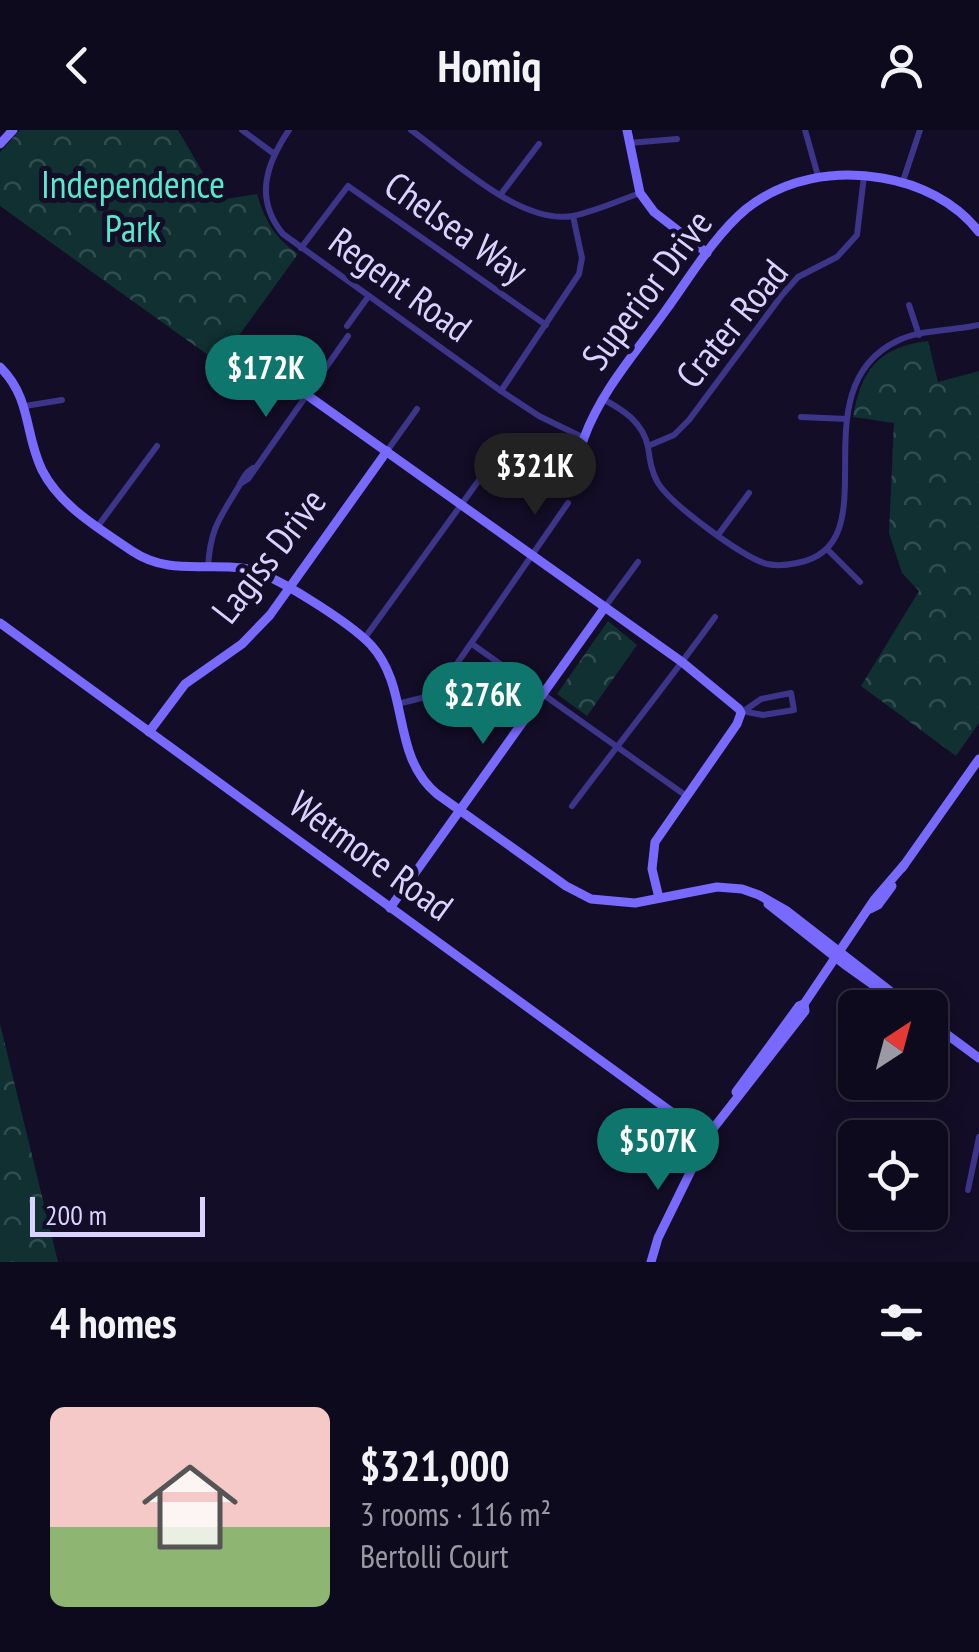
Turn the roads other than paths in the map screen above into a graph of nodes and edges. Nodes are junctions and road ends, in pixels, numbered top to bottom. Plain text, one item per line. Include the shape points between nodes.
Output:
1 (13, 130) edge
2 (242, 130) edge
3 (288, 130) edge
4 (411, 130) edge
5 (627, 130) edge
6 (805, 130) edge
7 (920, 130) edge
8 (677, 139) dead end
9 (629, 143) junction
10 (0, 144) edge
11 (539, 144) dead end
12 (273, 154) junction
13 (864, 174) junction
14 (818, 176) junction
15 (904, 181) junction
16 (640, 193) junction
17 (501, 194) junction
18 (573, 216) junction
19 (977, 226) edge
20 (302, 248) junction
21 (707, 253) junction
22 (368, 297) junction
23 (909, 305) dead end
24 (546, 325) junction
25 (347, 326) dead end
26 (979, 326) edge
27 (919, 334) junction
28 (348, 336) dead end
29 (245, 351) dead end
30 (0, 367) edge
31 (501, 391) junction
32 (307, 395) junction
33 (603, 399) junction
34 (62, 400) dead end
35 (25, 406) junction
36 (417, 409) dead end
37 (800, 417) dead end
38 (847, 419) junction
39 (584, 438) junction
40 (157, 446) dead end
41 (648, 447) junction
42 (386, 452) junction
43 (494, 458) dead end
44 (574, 482) dead end
45 (749, 493) dead end
46 (568, 503) dead end
47 (460, 506) junction
48 (98, 526) junction
49 (718, 535) junction
50 (827, 549) junction
51 (532, 554) junction
52 (638, 562) dead end
53 (208, 568) junction
54 (860, 582) dead end
55 (290, 587) junction
56 (605, 607) junction
57 (715, 617) dead end
58 (0, 623) edge
59 (364, 638) junction
60 (472, 644) junction
61 (682, 662) junction
62 (544, 695) junction
63 (397, 704) junction
64 (744, 712) junction
65 (150, 732) junction
66 (617, 746) junction
67 (979, 759) edge
68 (685, 795) junction
69 (572, 806) dead end
70 (461, 810) junction
71 (660, 898) junction
72 (390, 908) junction
73 (838, 955) junction
74 (885, 990) edge
75 (948, 1035) edge
76 (979, 1058) edge
77 (709, 1134) junction
78 (979, 1137) edge
79 (968, 1190) dead end
80 (651, 1262) edge

1 - 10 street
2 - 12 street
3 - 12 street, Regent Road
4 - 17 street
5 - 9 street
6 - 14 street
7 - 15 street
8 - 9 street
9 - 16 street
11 - 17 street
12 - 20 street, Regent Road via 264,190 268,208 274,223
13 - 14 street, Superior Drive
13 - 15 street, Superior Drive
13 - 41 street, Crater Road via 857,235 798,277 690,420
14 - 21 street, Superior Drive via 746,210
15 - 19 street, Superior Drive via 942,198
16 - 18 street
16 - 21 street
17 - 18 street via 536,214
18 - 24 street via 579,274
20 - 22 street, Regent Road
20 - 24 street, Chelsea Way via 348,186
21 - 33 street, Superior Drive
22 - 25 street
22 - 31 street, Regent Road
23 - 27 street
24 - 31 street
26 - 27 street
27 - 38 street via 868,362 849,396
28 - 32 street
29 - 32 street
30 - 35 street
31 - 39 street, Regent Road
32 - 42 street
32 - 53 street via 248,469 212,530
33 - 39 street, Superior Drive
33 - 41 street via 632,418
34 - 35 street
35 - 48 street via 43,471 61,497
36 - 42 street
37 - 38 street
38 - 50 street via 844,516
39 - 44 street, Superior Drive
40 - 48 street
41 - 49 street via 653,473 668,496
42 - 47 street
42 - 55 street, Lagiss Drive
43 - 47 street
45 - 49 street
46 - 51 street
47 - 51 street
47 - 59 street
48 - 53 street via 156,564
49 - 50 street via 768,564 803,562
50 - 54 street
51 - 56 street
51 - 60 street
52 - 56 street
53 - 55 street via 253,570
55 - 59 street
55 - 65 street, Lagiss Drive via 246,640 185,684
56 - 61 street
56 - 62 street
57 - 61 street
58 - 65 street, Wetmore Road
59 - 63 street via 386,666
60 - 62 street
60 - 63 street via 435,692
61 - 64 street
61 - 66 street
62 - 66 street
62 - 70 street
63 - 70 street via 417,774
64 - 64 street via 761,699 790,693 794,710
64 - 68 street
65 - 72 street, Wetmore Road
66 - 68 street
66 - 69 street
67 - 73 street
68 - 71 street via 654,848
70 - 71 street via 581,895 622,904
70 - 72 street
71 - 73 street via 742,889 787,911
72 - 77 street, Wetmore Road
73 - 74 street
73 - 77 street via 804,1011
75 - 76 street
77 - 80 street
78 - 79 street

